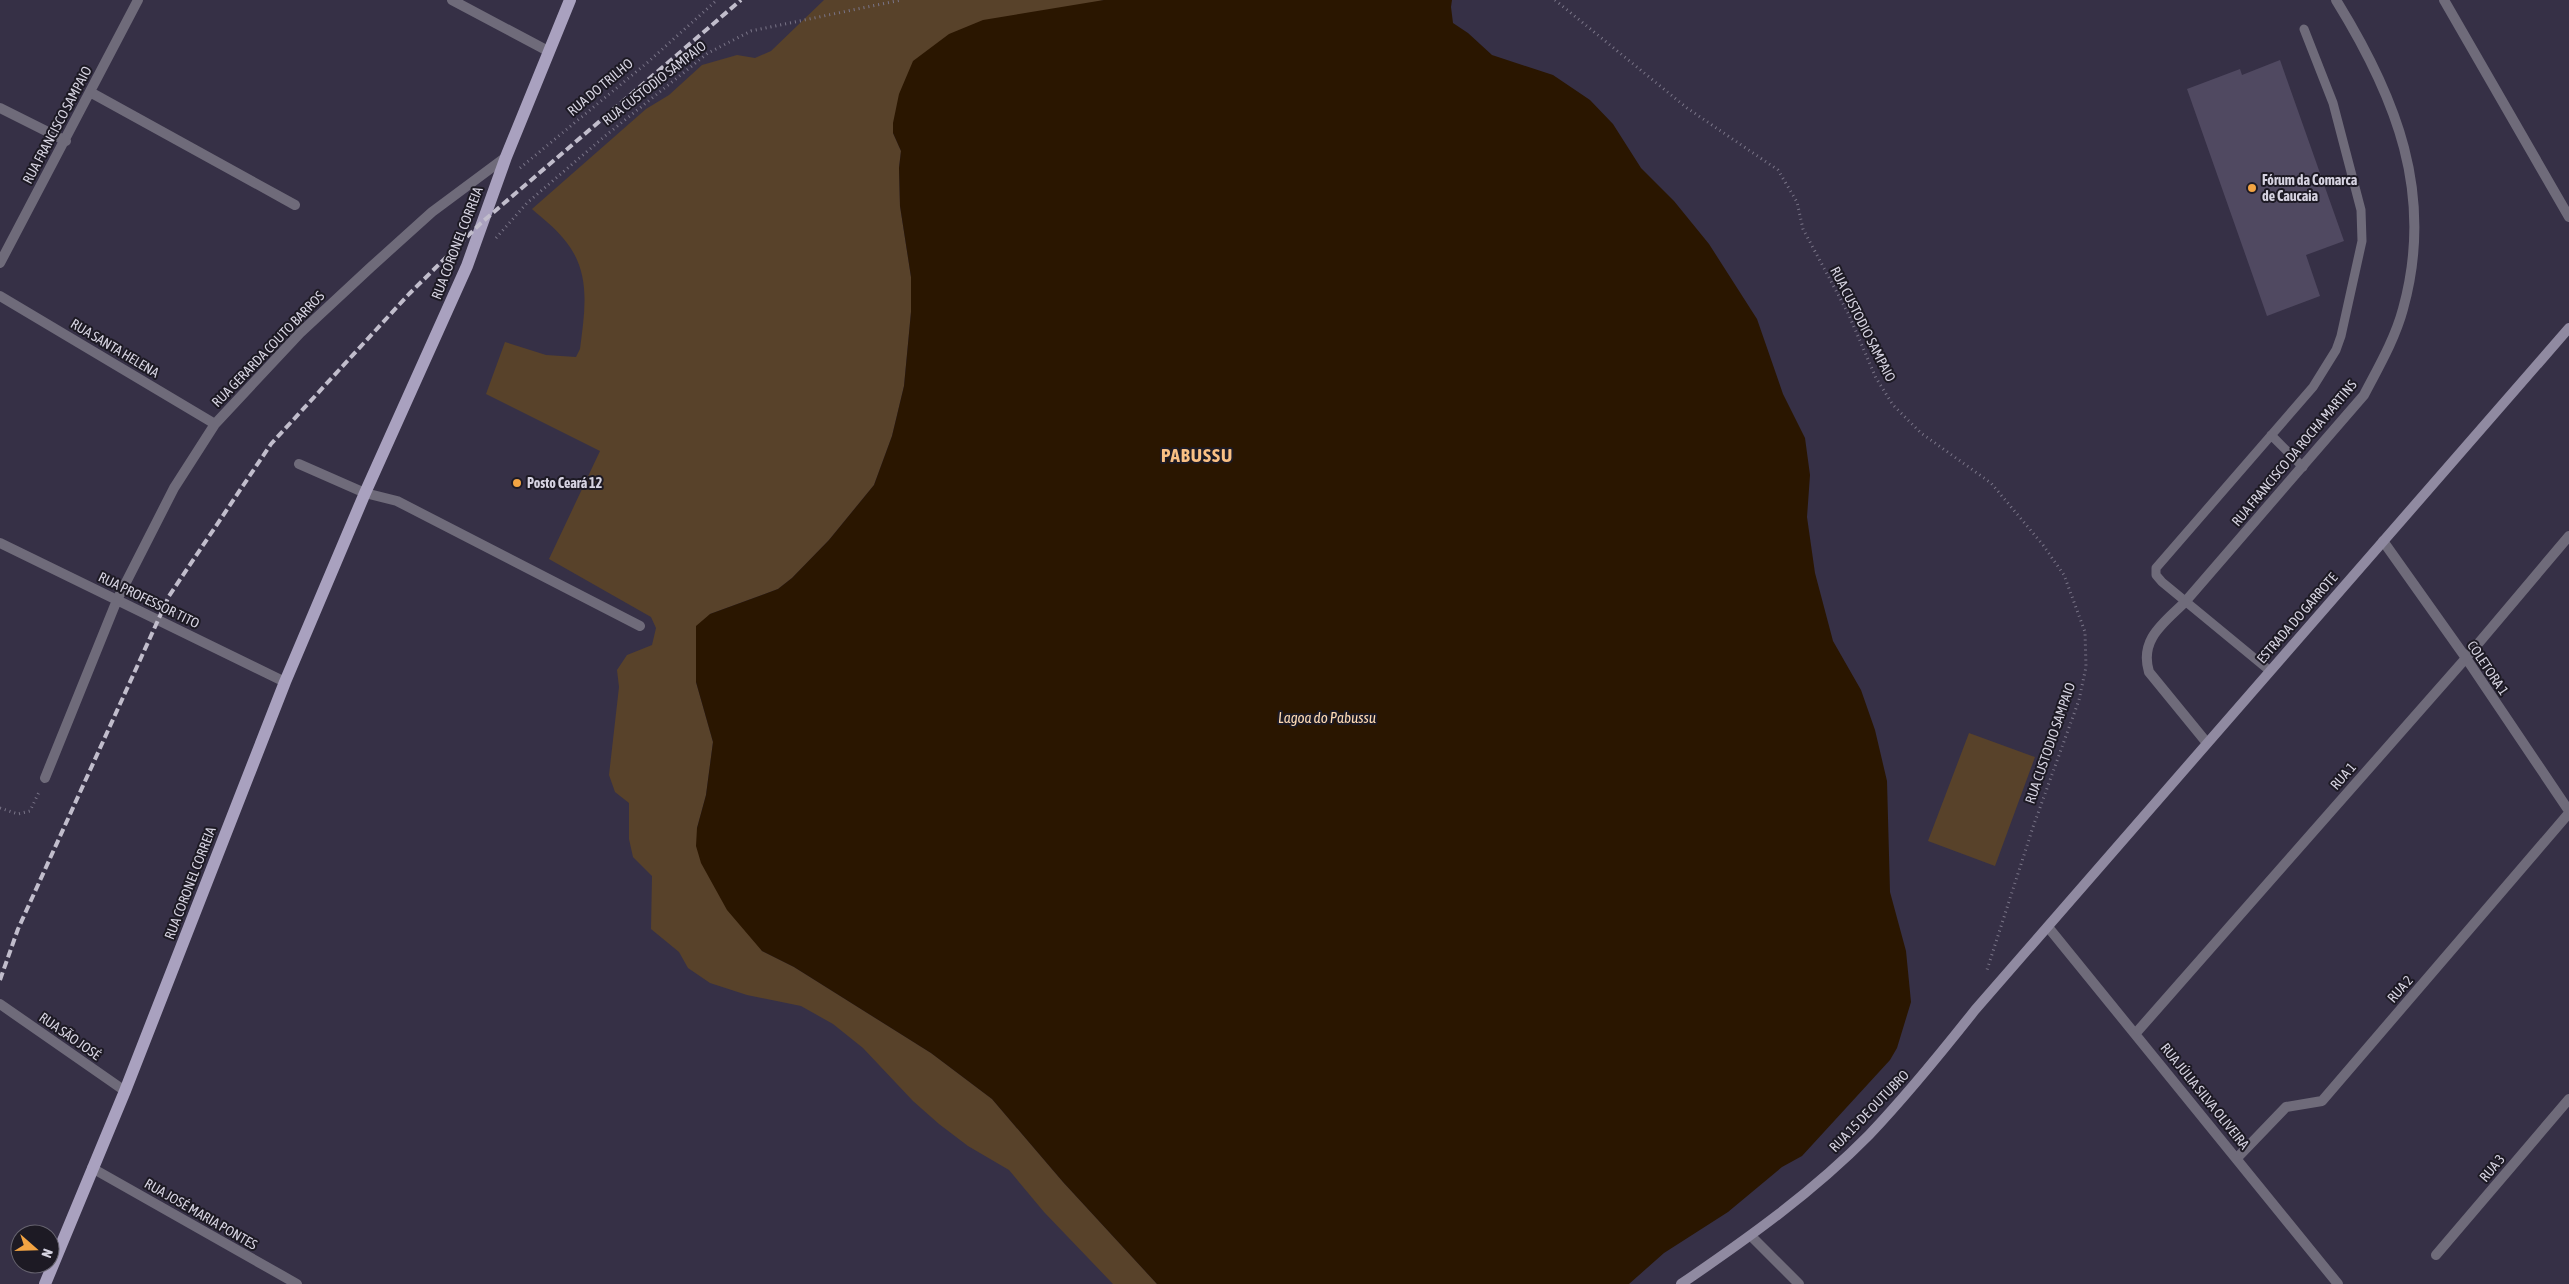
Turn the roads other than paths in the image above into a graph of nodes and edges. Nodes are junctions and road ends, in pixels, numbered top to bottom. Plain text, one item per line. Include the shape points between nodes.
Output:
1 (138, 0) edge
2 (452, 0) edge
3 (570, 0) edge
4 (2336, 0) edge
5 (2444, 0) edge
6 (2304, 29) dead end
7 (548, 51) junction
8 (90, 92) junction
9 (0, 108) edge
10 (66, 141) junction
11 (506, 157) junction
12 (295, 205) dead end
13 (2569, 217) edge
14 (0, 263) edge
15 (0, 296) edge
16 (2569, 328) edge
17 (215, 424) junction
18 (2271, 435) junction
19 (299, 464) dead end
20 (2303, 467) junction
21 (365, 493) junction
22 (2569, 536) edge
23 (2383, 541) junction
24 (0, 543) edge
25 (116, 600) junction
26 (2185, 602) junction
27 (640, 626) dead end
28 (2466, 658) junction
29 (2270, 671) junction
30 (285, 682) junction
31 (2207, 743) junction
32 (45, 778) road end
33 (2569, 812) edge
34 (2048, 928) junction
35 (0, 1004) edge
36 (2136, 1033) junction
37 (124, 1091) junction
38 (2569, 1098) edge
39 (2237, 1158) junction
40 (92, 1168) junction
41 (1751, 1236) junction
42 (2436, 1255) dead end
43 (45, 1284) edge
44 (297, 1284) edge
45 (1681, 1284) edge
46 (1799, 1284) edge
47 (2338, 1284) edge

1 - 8 street, RUA FRANCISCO SAMPAIO
2 - 7 street
3 - 7 main road, RUA CORONEL CORREIA
4 - 20 street, RUA FRANCISCO DA ROCHA MARTINS via 2390,100 2404,140 2414,196 2413,251 2403,309 2385,355 2364,395
5 - 13 street
6 - 18 lane via 2333,103 2361,210 2362,241 2336,350 2313,387
7 - 11 main road, RUA CORONEL CORREIA
8 - 10 street, RUA FRANCISCO SAMPAIO
8 - 12 street
9 - 10 street
10 - 14 street, RUA FRANCISCO SAMPAIO
11 - 17 street, RUA GERARDA COUTO BARROS via 432,212 371,267 300,333
11 - 21 main road, RUA CORONEL CORREIA via 467,266
15 - 17 street, RUA SANTA HELENA
16 - 23 main road, ESTRADA DO GARROTE
17 - 25 street, RUA GERARDA COUTO BARROS via 174,488
18 - 20 lane
18 - 26 lane via 2156,568 2156,575
19 - 21 street
20 - 26 street, RUA FRANCISCO DA ROCHA MARTINS
21 - 27 street via 398,501
21 - 30 main road, RUA CORONEL CORREIA
22 - 28 street, RUA 1
23 - 28 street, COLETORA 1
23 - 29 main road, ESTRADA DO GARROTE
24 - 25 street, RUA PROFESSOR TITO
25 - 30 street, RUA PROFESSOR TITO
25 - 32 street, RUA GERARDA COUTO BARROS
26 - 29 lane
26 - 31 street, RUA FRANCISCO DA ROCHA MARTINS via 2154,634 2147,646 2145,659 2149,672
28 - 33 street, COLETORA 1
28 - 36 street, RUA 1
29 - 31 main road, ESTRADA DO GARROTE
30 - 37 main road, RUA CORONEL CORREIA
31 - 34 main road, ESTRADA DO GARROTE
33 - 39 street, RUA 2 via 2322,1101 2286,1107
34 - 36 street, RUA JÚLIA SILVA OLIVEIRA
34 - 41 main road, RUA 15 DE OUTUBRO via 1868,1135
35 - 37 street, RUA SÃO JOSÉ
36 - 39 street, RUA JÚLIA SILVA OLIVEIRA
37 - 40 main road, RUA CORONEL CORREIA
38 - 42 street, RUA 3
39 - 47 street, RUA JÚLIA SILVA OLIVEIRA
40 - 43 main road, RUA CORONEL CORREIA
40 - 44 street, RUA JOSÉ MARIA PONTES
41 - 45 main road, RUA 15 DE OUTUBRO
41 - 46 street

